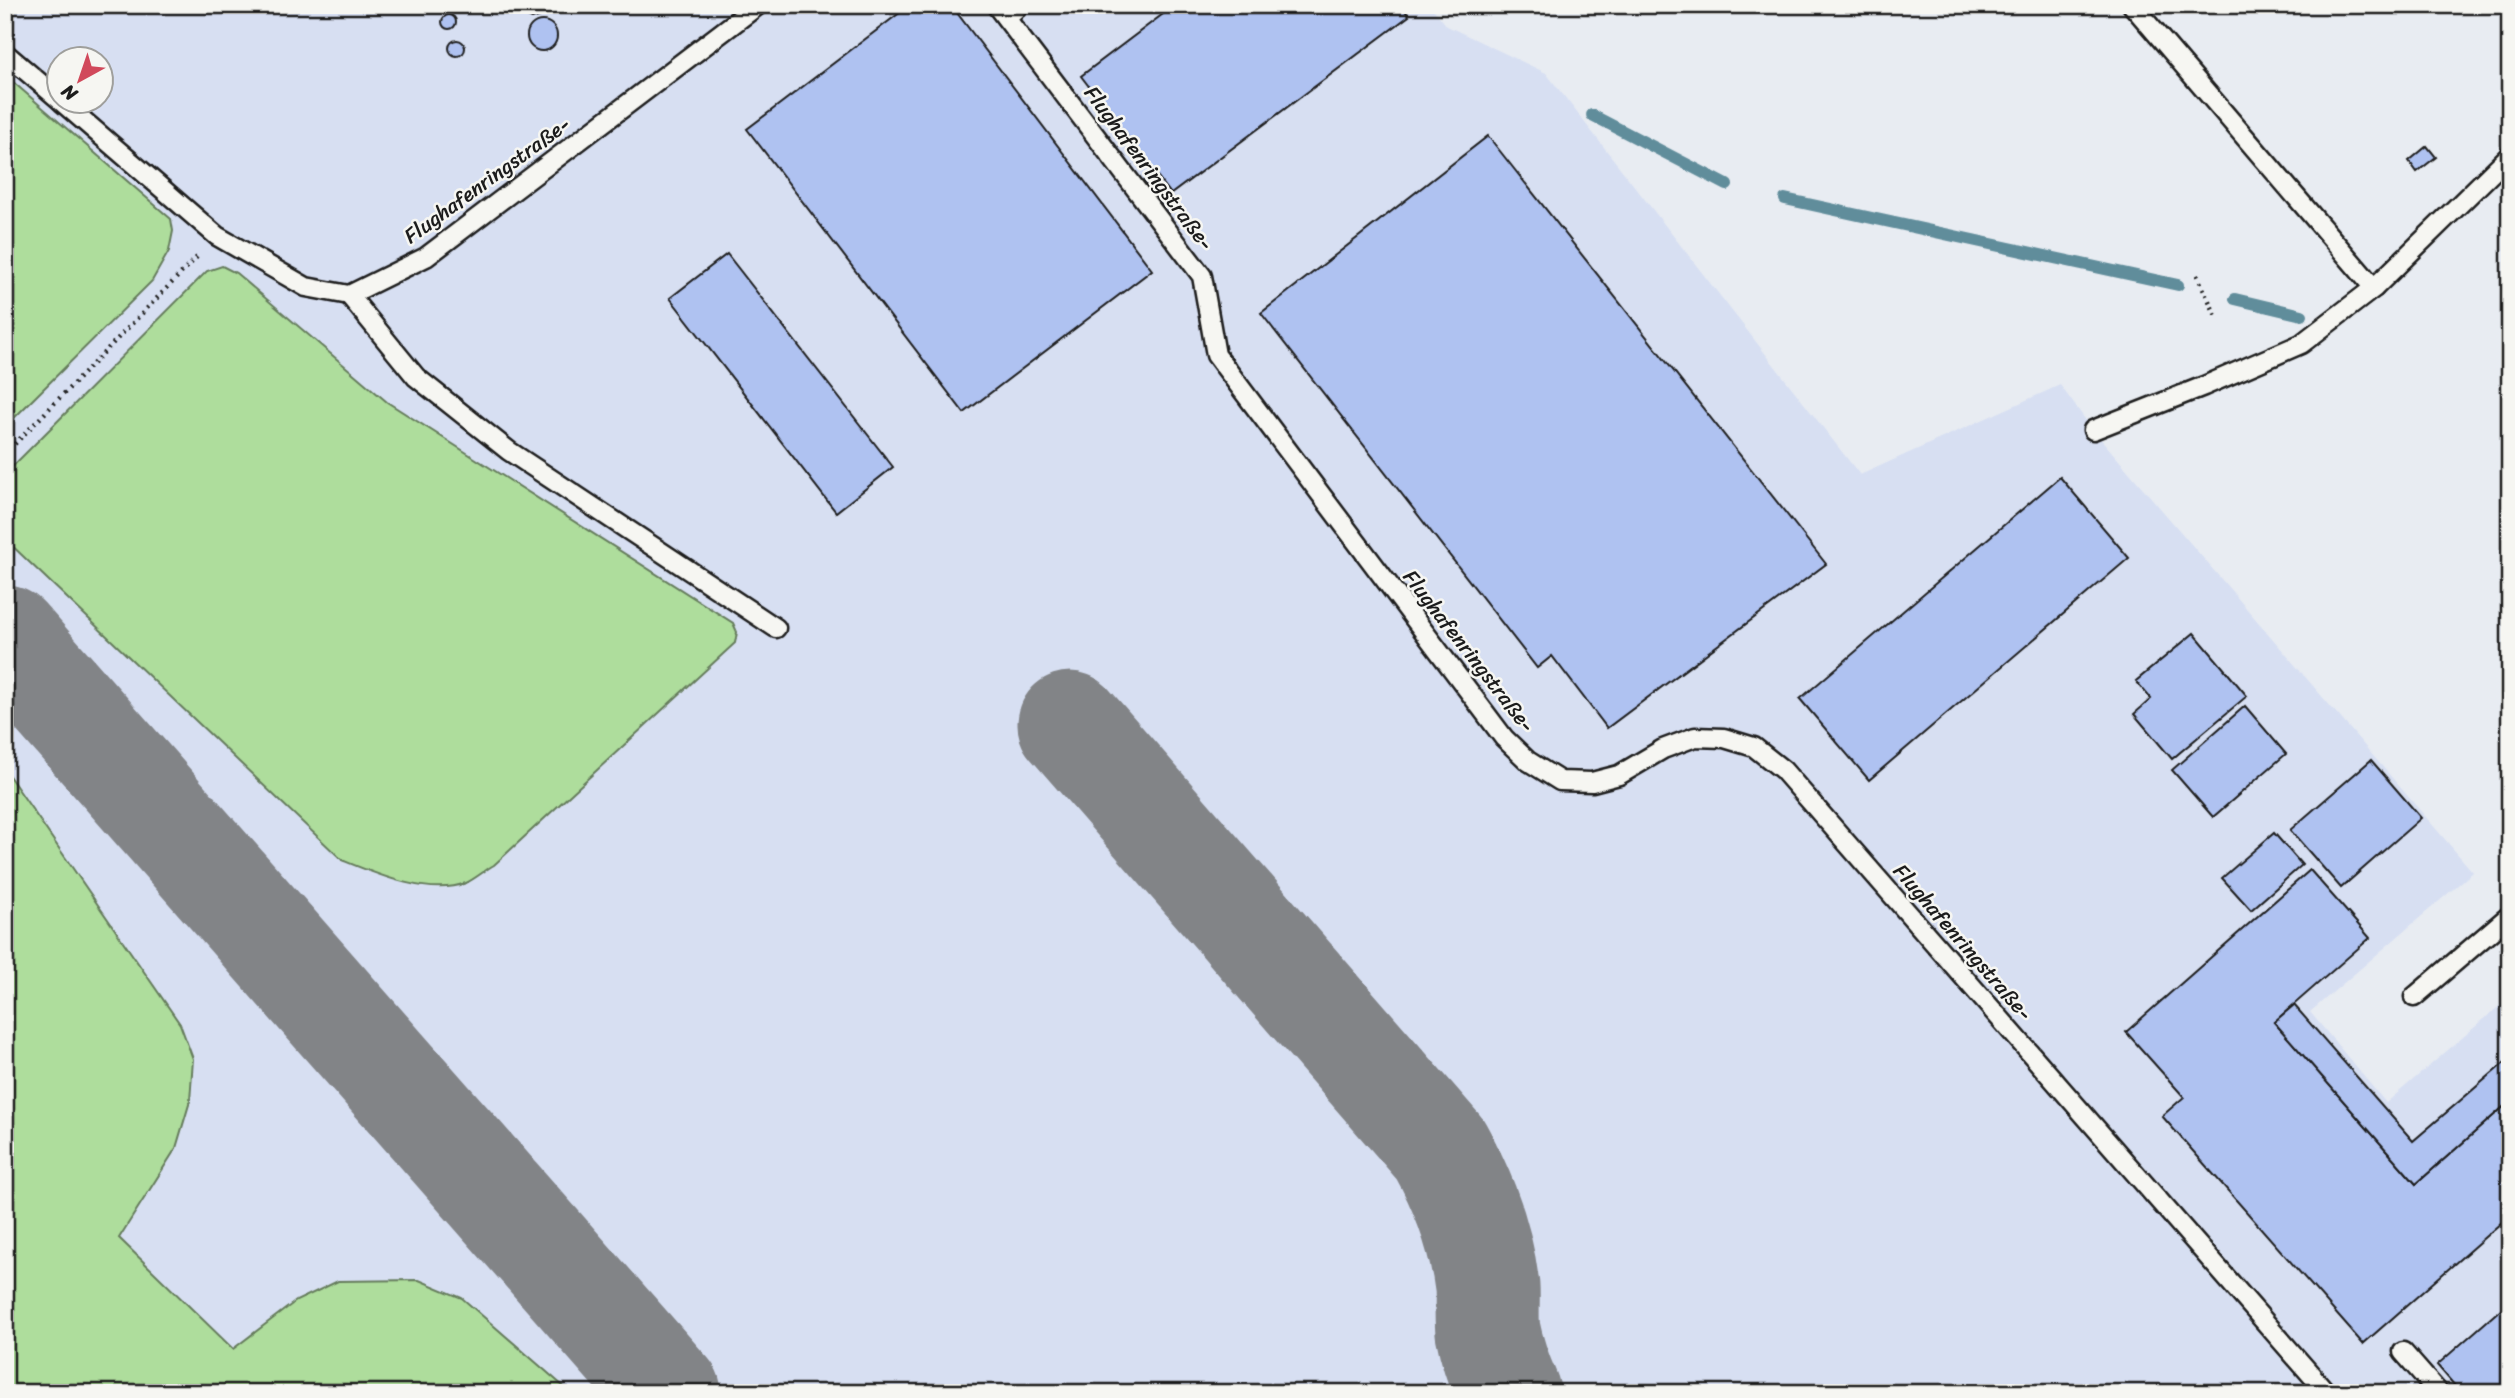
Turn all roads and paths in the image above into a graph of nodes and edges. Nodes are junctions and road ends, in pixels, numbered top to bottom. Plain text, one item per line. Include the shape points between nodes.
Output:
1 (758, 5) edge
2 (2132, 5) edge
3 (1007, 9) edge
4 (5, 53) edge
5 (46, 88) edge
6 (78, 116) edge
7 (2510, 155) edge
8 (217, 236) junction
9 (2196, 275) dead end
10 (2374, 288) junction
11 (349, 295) junction
12 (2217, 318) dead end
13 (2093, 430) dead end
14 (5, 454) edge
15 (776, 628) dead end
16 (2510, 915) edge
17 (2414, 997) dead end
18 (2403, 1352) dead end
19 (2327, 1393) edge
20 (2439, 1393) edge

1 - 11 lane, Flughafenringstraße- via 426,257
2 - 10 lane
3 - 19 lane, Flughafenringstraße- via 1202,276 1216,355 1504,738 1528,761 1560,781 1592,782 1619,775 1663,749 1695,737 1724,738 1754,747 1783,770
4 - 5 lane
6 - 8 lane
7 - 10 lane
8 - 11 lane via 306,287
8 - 14 path
9 - 12 path
10 - 13 lane via 2301,344
11 - 15 lane via 416,377 509,451
16 - 17 lane
18 - 20 lane

